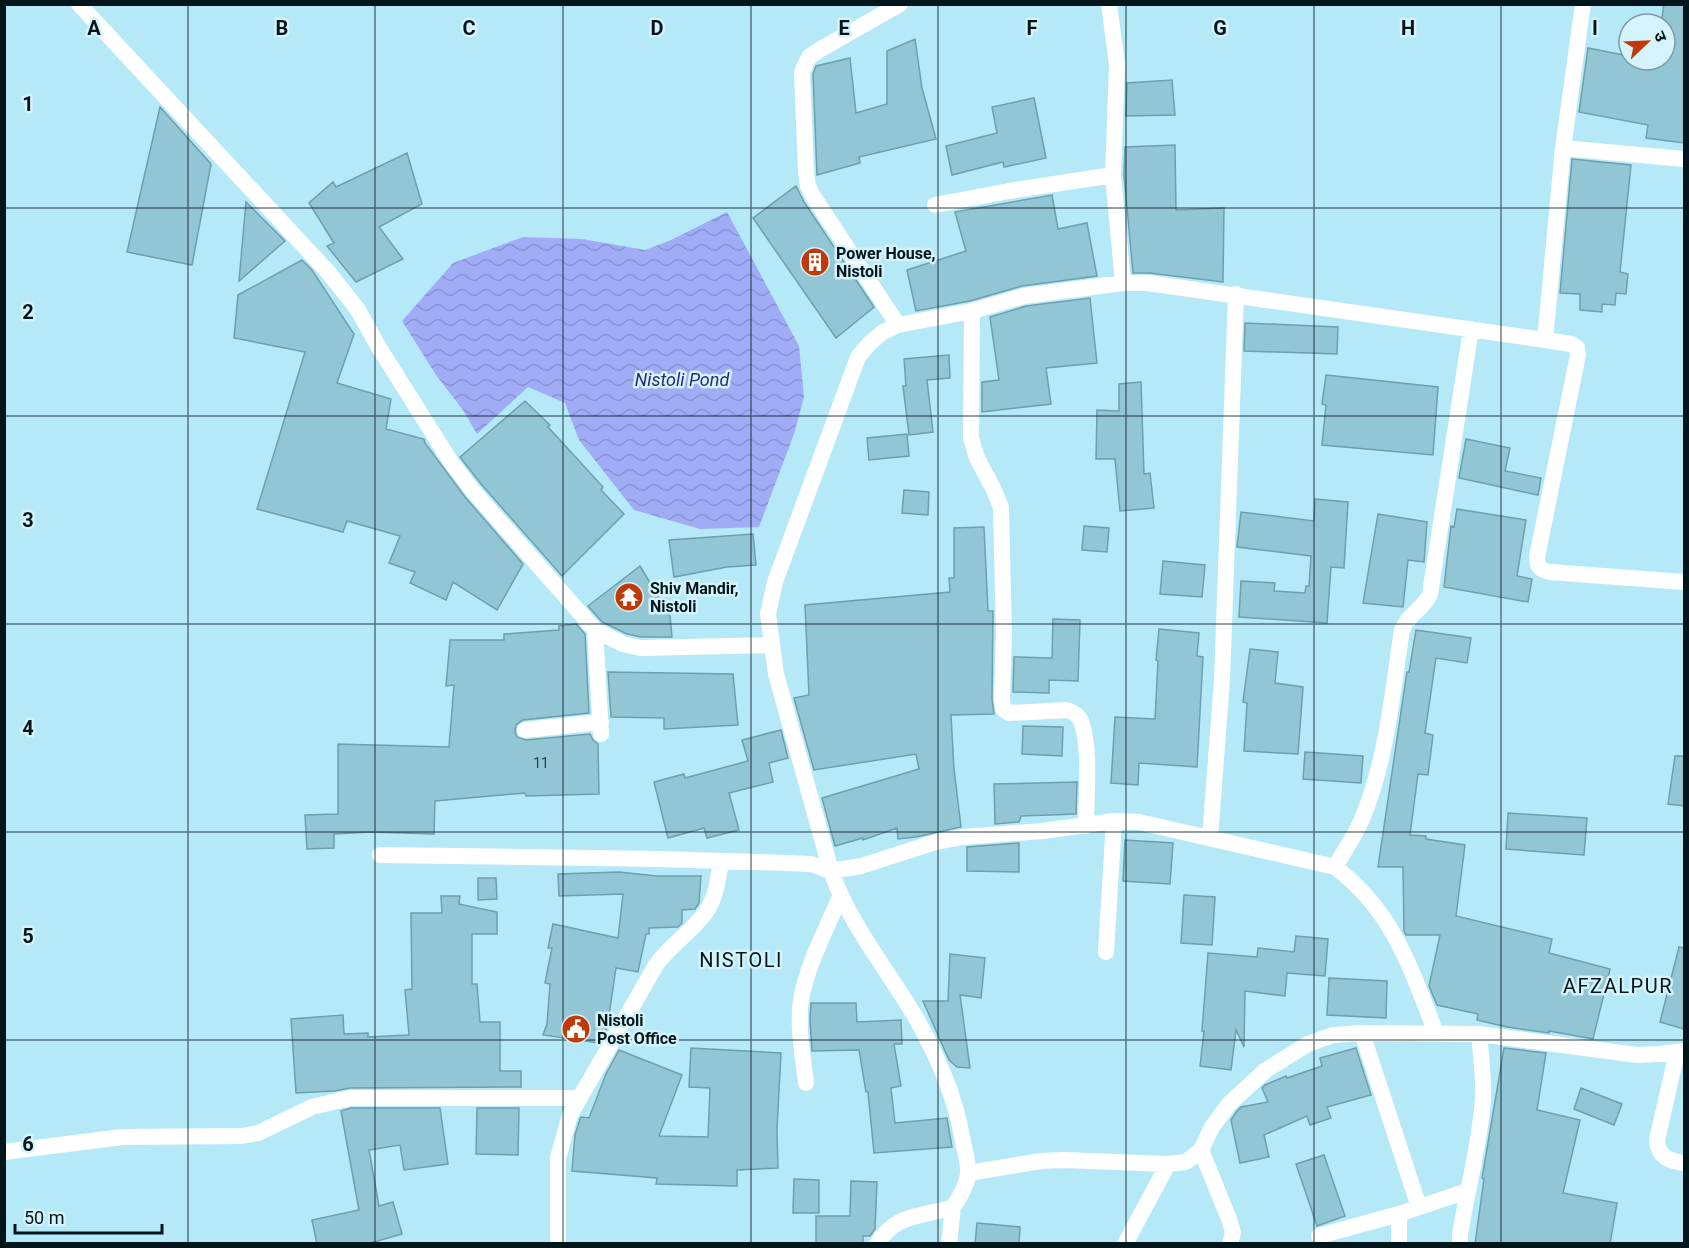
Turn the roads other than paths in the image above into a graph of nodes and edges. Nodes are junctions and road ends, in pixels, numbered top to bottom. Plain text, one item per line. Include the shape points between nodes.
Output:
1 (79, 4) edge
2 (900, 4) edge
3 (1109, 4) edge
4 (1583, 4) edge
5 (1563, 148) junction
6 (1684, 159) edge
7 (1113, 175) junction
8 (935, 205) dead end
9 (1123, 283) junction
10 (1236, 294) junction
11 (972, 311) junction
12 (898, 325) junction
13 (1471, 329) junction
14 (1545, 340) junction
15 (1684, 582) edge
16 (595, 630) junction
17 (770, 645) junction
18 (525, 730) dead end
19 (1114, 821) junction
20 (1086, 826) junction
21 (1210, 838) junction
22 (380, 855) dead end
23 (721, 862) junction
24 (1335, 867) junction
25 (831, 871) junction
26 (840, 897) junction
27 (1106, 952) dead end
28 (1362, 1033) junction
29 (1436, 1033) junction
30 (1479, 1034) junction
31 (1681, 1051) edge
32 (806, 1083) dead end
33 (579, 1098) junction
34 (1201, 1150) junction
35 (4, 1152) edge
36 (1684, 1163) edge
37 (1168, 1164) junction
38 (969, 1173) junction
39 (1467, 1191) junction
40 (953, 1206) junction
41 (1419, 1207) junction
42 (1399, 1214) junction
43 (1319, 1236) dead end
44 (558, 1244) edge
45 (877, 1244) edge
46 (949, 1244) edge
47 (1125, 1244) edge
48 (1230, 1244) edge
49 (1399, 1244) edge
50 (1460, 1244) edge

1 - 16 street via 329,273 358,310 451,462
2 - 12 street via 810,56 802,72 808,186
3 - 7 street via 1117,64
4 - 5 street
5 - 6 street
5 - 14 street
7 - 8 street
7 - 9 street
9 - 10 street
9 - 11 street via 1024,296
10 - 13 street
10 - 21 street via 1222,680
11 - 12 street
11 - 20 street via 971,438 1001,507 1004,709 1009,713 1067,710 1081,719 1086,746
12 - 17 street via 883,332 858,357 775,582 768,614
13 - 14 street
13 - 24 street via 1430,594 1405,621 1374,786 1362,820
14 - 15 street via 1571,344 1578,355 1537,565 1550,572
16 - 17 street via 640,648
16 - 18 street via 601,728
17 - 25 street
19 - 20 street
19 - 21 street via 1139,822
19 - 27 street
20 - 25 street via 962,837
21 - 24 street
22 - 23 street
23 - 25 street via 811,864
23 - 33 street via 706,913 664,953
24 - 29 street via 1351,879 1385,919 1403,950
25 - 26 street
26 - 32 street via 801,1000
26 - 38 street via 935,1054 950,1091
28 - 29 street
28 - 34 street via 1333,1035 1308,1044 1266,1070 1229,1104
28 - 41 street
29 - 30 street
30 - 31 street via 1637,1054
30 - 39 street via 1483,1099
31 - 36 street via 1657,1140 1664,1157
33 - 35 street via 350,1098 312,1107 242,1137 122,1137
33 - 44 street via 558,1158
34 - 37 street via 1186,1162
34 - 48 street via 1229,1219 1233,1232
37 - 38 street via 1063,1160
37 - 47 street
38 - 40 street
39 - 41 street
39 - 50 street
40 - 45 street via 898,1221
40 - 46 street
41 - 42 street
42 - 43 street
42 - 49 street

